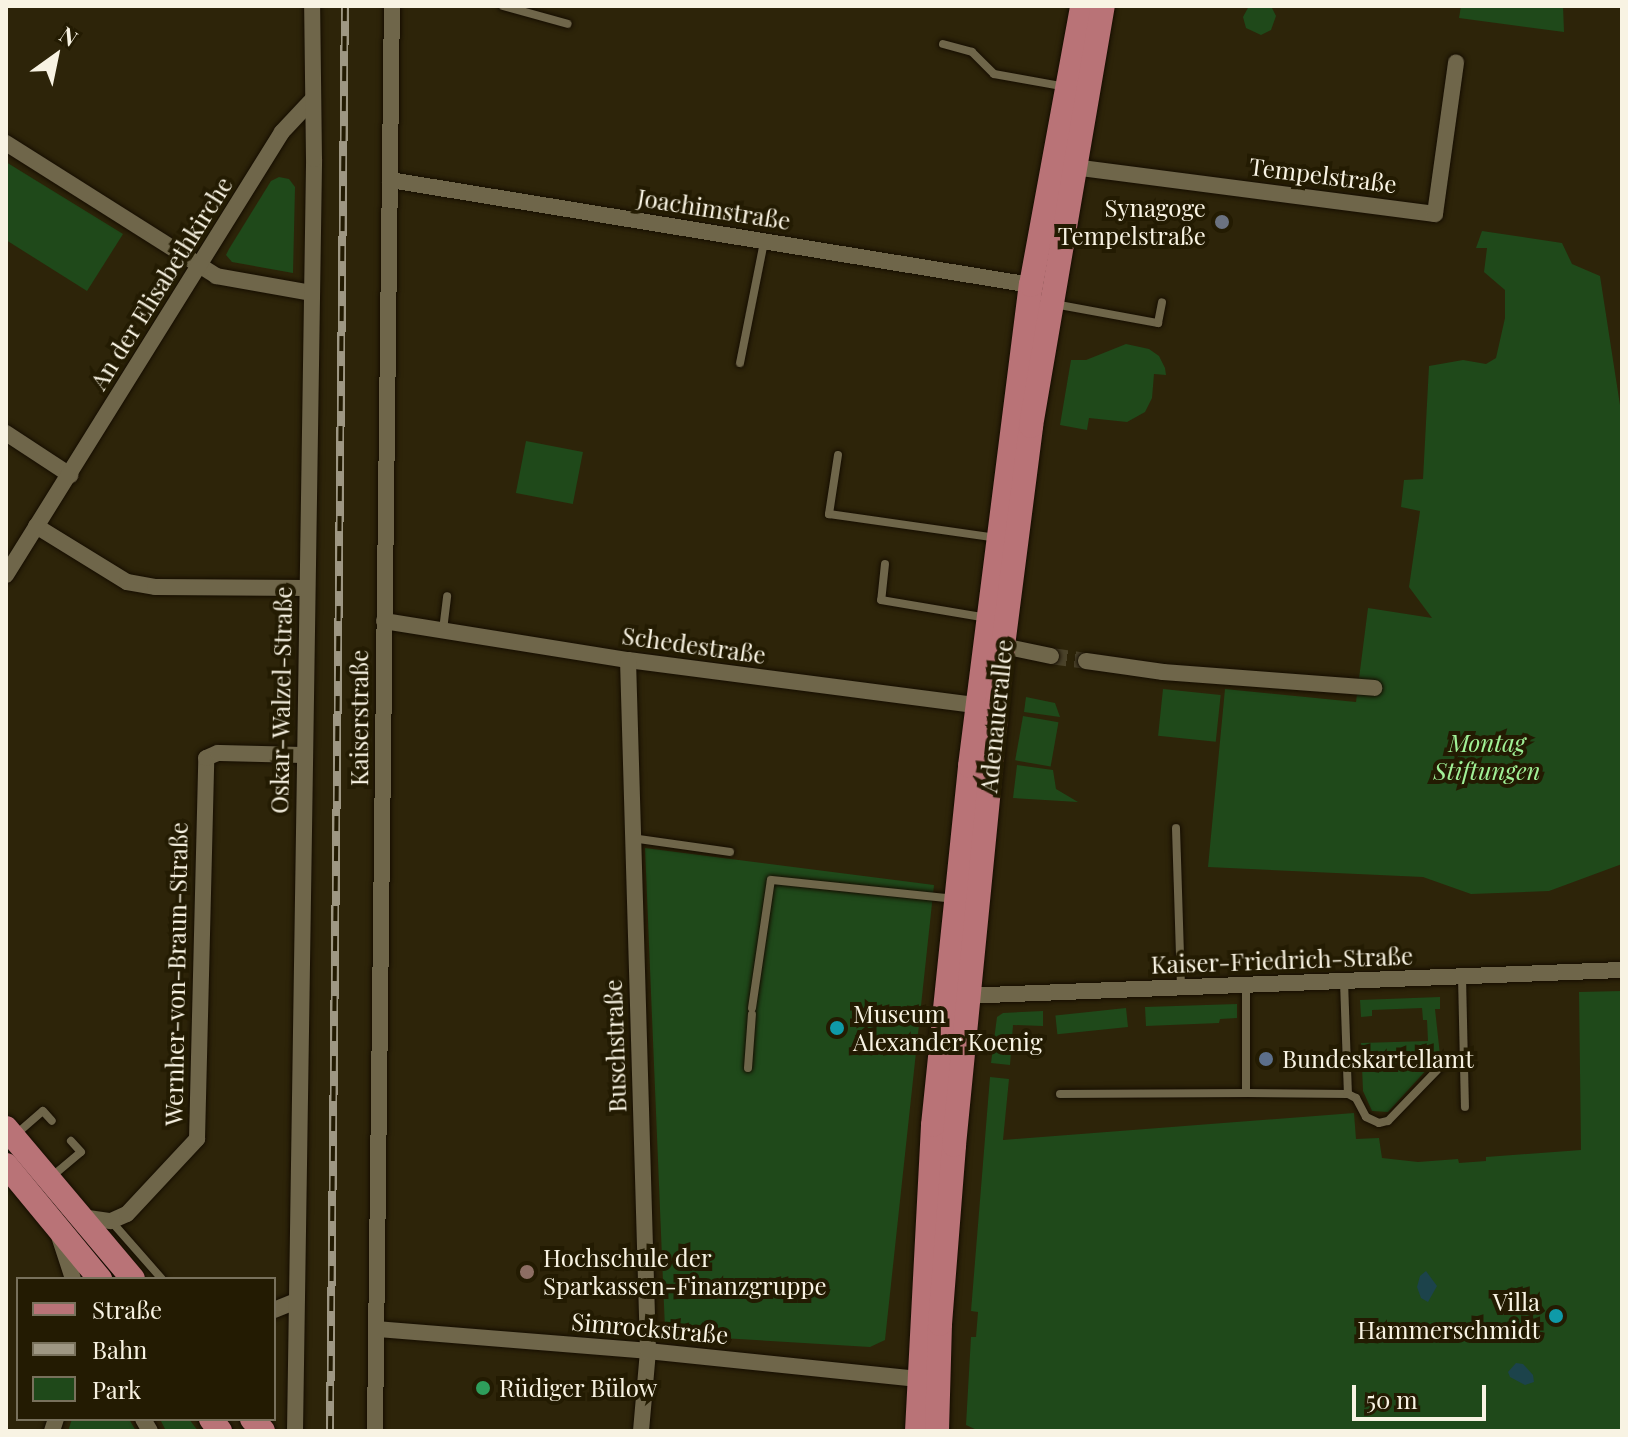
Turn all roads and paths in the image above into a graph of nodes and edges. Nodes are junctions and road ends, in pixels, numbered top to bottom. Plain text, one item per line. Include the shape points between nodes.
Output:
1 (312, 6) edge
2 (392, 6) edge
3 (503, 6) edge
4 (1082, 6) edge
5 (1103, 6) edge
6 (568, 24) dead end
7 (943, 44) dead end
8 (1456, 62) dead end
9 (1067, 87) junction
10 (312, 100) junction
11 (6, 143) edge
12 (1053, 164) junction
13 (1078, 168) junction
14 (390, 187) junction
15 (764, 241) junction
16 (201, 266) junction
17 (1031, 285) junction
18 (311, 293) junction
19 (1162, 302) dead end
20 (1052, 304) junction
21 (740, 363) dead end
22 (6, 433) edge
23 (838, 455) dead end
24 (70, 475) junction
25 (36, 526) junction
26 (999, 538) junction
27 (885, 564) dead end
28 (6, 575) edge
29 (306, 588) junction
30 (447, 596) dead end
31 (988, 618) junction
32 (384, 628) junction
33 (443, 631) junction
34 (1003, 646) junction
35 (1051, 656) tunnel mouth
36 (628, 660) junction
37 (1086, 661) tunnel mouth
38 (1374, 688) dead end
39 (987, 707) junction
40 (305, 755) junction
41 (970, 766) junction
42 (986, 819) junction
43 (1176, 828) dead end
44 (632, 838) junction
45 (730, 852) dead end
46 (955, 900) junction
47 (1622, 970) edge
48 (1462, 977) junction
49 (1344, 981) junction
50 (1246, 985) junction
51 (1181, 988) junction
52 (956, 995) junction
53 (1465, 1058) junction
54 (748, 1068) dead end
55 (1246, 1093) junction
56 (1060, 1094) dead end
57 (1348, 1094) junction
58 (1465, 1107) dead end
59 (52, 1121) dead end
60 (10, 1132) edge
61 (71, 1141) dead end
62 (6, 1165) edge
63 (49, 1179) junction
64 (81, 1217) junction
65 (111, 1221) junction
66 (56, 1223) junction
67 (72, 1277) edge
68 (98, 1277) edge
69 (131, 1277) edge
70 (160, 1277) edge
71 (296, 1301) junction
72 (276, 1309) edge
73 (377, 1336) junction
74 (648, 1351) junction
75 (918, 1379) junction
76 (295, 1431) edge
77 (375, 1431) edge
78 (641, 1431) edge
79 (917, 1431) edge
80 (937, 1431) edge

1 - 10 street
2 - 14 street, Kaiserstraße
3 - 6 lane
4 - 9 main road, Adenauerallee
5 - 13 main road, Adenauerallee
7 - 9 lane via 972,52 994,74
8 - 13 street, Tempelstraße via 1435,214
9 - 12 main road, Adenauerallee
10 - 16 street, An der Elisabethkirche via 282,132
10 - 18 street, Oskar-Walzel-Straße
11 - 16 street
12 - 13 street, Tempelstraße
12 - 17 main road, Adenauerallee
13 - 20 main road, Adenauerallee
14 - 15 street, Joachimstraße
14 - 32 street, Kaiserstraße
15 - 17 street, Joachimstraße
15 - 21 lane
16 - 18 street via 216,276
16 - 24 street, An der Elisabethkirche
17 - 26 main road, Adenauerallee
18 - 29 street, Oskar-Walzel-Straße
19 - 20 lane via 1158,323
20 - 34 main road, Adenauerallee
22 - 24 street
23 - 26 lane via 829,514
24 - 25 street, An der Elisabethkirche
25 - 28 street, An der Elisabethkirche
25 - 29 street via 127,582 155,587
26 - 31 main road, Adenauerallee
27 - 31 lane via 881,600
29 - 40 street, Oskar-Walzel-Straße
30 - 33 lane
31 - 39 main road, Adenauerallee
32 - 33 street, Schedestraße
32 - 73 street, Kaiserstraße
33 - 36 street, Schedestraße
34 - 35 street
34 - 39 main road, Adenauerallee
36 - 39 street, Schedestraße
36 - 44 street, Buschstraße
37 - 38 street
39 - 41 main road, Adenauerallee
39 - 42 main road, Adenauerallee
40 - 65 street, Wernher-von-Braun-Straße via 218,753 206,758 197,1139 127,1214
40 - 71 street, Oskar-Walzel-Straße
41 - 42 lane
41 - 46 main road, Adenauerallee
42 - 52 main road, Adenauerallee
43 - 51 lane
44 - 45 lane
44 - 74 street, Buschstraße
46 - 52 main road, Adenauerallee
46 - 54 lane via 771,880
47 - 48 street, Kaiser-Friedrich-Straße
48 - 49 street, Kaiser-Friedrich-Straße
48 - 53 lane
49 - 50 street, Kaiser-Friedrich-Straße
49 - 57 lane
50 - 51 street, Kaiser-Friedrich-Straße
50 - 55 lane
51 - 52 street, Kaiser-Friedrich-Straße
52 - 75 main road, Adenauerallee via 932,1134
52 - 80 main road, Adenauerallee
53 - 57 lane via 1442,1065 1388,1121 1366,1117
53 - 58 lane
55 - 56 lane
55 - 57 lane
59 - 60 lane via 43,1111
60 - 63 main road
61 - 63 lane via 81,1152
62 - 66 main road
63 - 64 main road
64 - 65 street
64 - 69 main road
65 - 70 lane
66 - 67 street
66 - 68 main road
71 - 72 street
71 - 76 street, Oskar-Walzel-Straße
73 - 74 street, Simrockstraße
73 - 77 street, Kaiserstraße
74 - 75 street, Simrockstraße
74 - 78 street, Buschstraße
75 - 79 main road, Adenauerallee

